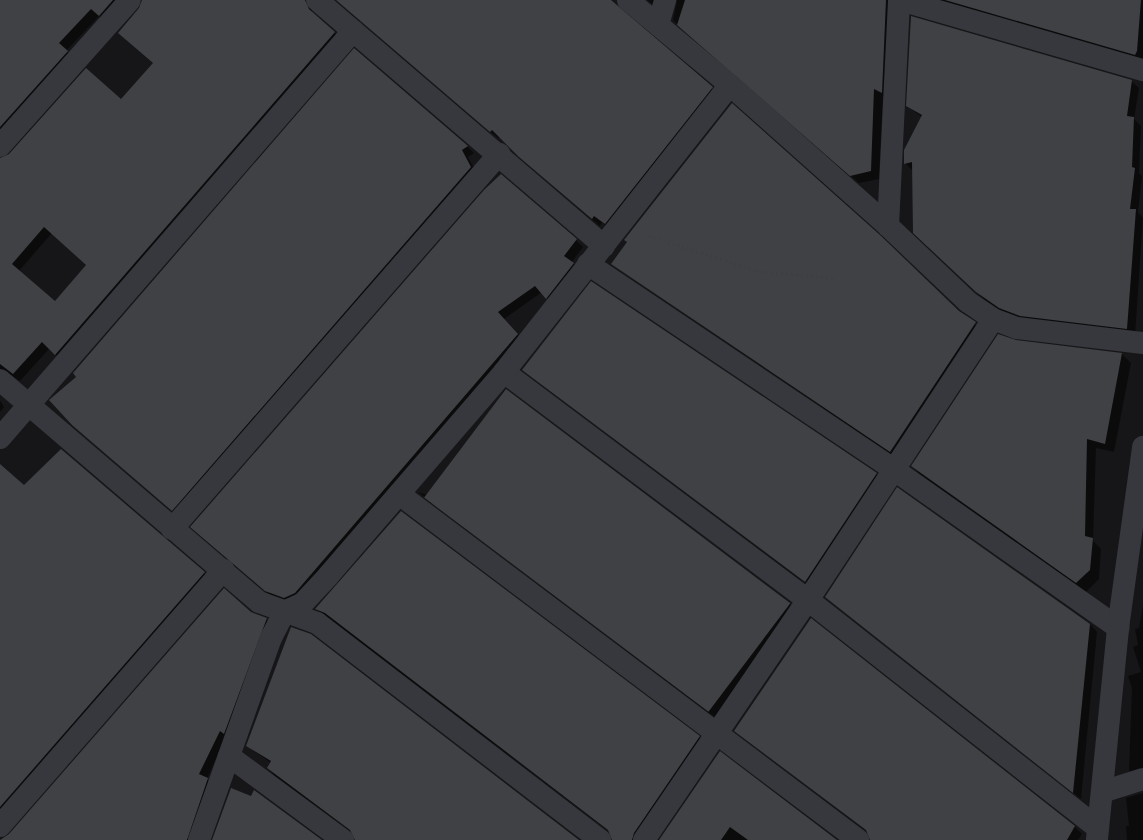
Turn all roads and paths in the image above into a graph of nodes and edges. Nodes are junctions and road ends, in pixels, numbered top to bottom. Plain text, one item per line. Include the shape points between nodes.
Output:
1 (130, 0) edge
2 (317, 0) edge
3 (628, 0) edge
4 (665, 0) edge
5 (899, 0) edge
6 (658, 26) junction
7 (353, 31) junction
8 (1143, 70) edge
9 (730, 85) junction
10 (0, 146) edge
11 (499, 154) junction
12 (888, 226) junction
13 (620, 227) junction
14 (604, 246) junction
15 (588, 264) junction
16 (836, 278) dead end
17 (993, 319) junction
18 (1143, 343) edge
19 (504, 372) junction
20 (0, 380) edge
21 (30, 405) junction
22 (0, 438) edge
23 (1143, 447) edge
24 (893, 469) junction
25 (399, 494) junction
26 (172, 529) junction
27 (1136, 557) edge
28 (223, 570) junction
29 (808, 600) junction
30 (284, 612) junction
31 (1118, 628) junction
32 (717, 733) junction
33 (229, 756) junction
34 (1143, 779) edge
35 (1102, 792) junction
36 (0, 826) edge
37 (1098, 834) edge
38 (0, 837) edge
39 (4, 840) edge
40 (199, 840) edge
41 (343, 840) edge
42 (600, 840) edge
43 (644, 840) edge
44 (858, 840) edge

1 - 10 street
2 - 7 street
3 - 6 street
4 - 6 street
5 - 8 street
5 - 12 street
6 - 9 street
7 - 11 street
7 - 21 street
9 - 12 street
9 - 13 street
11 - 14 street
11 - 26 street
12 - 17 street via 968,302
13 - 14 street
13 - 16 path via 756,271
14 - 15 street
15 - 19 street
15 - 24 street
17 - 18 street via 1017,328
17 - 24 street
19 - 25 street
19 - 29 street
20 - 21 street
21 - 22 street
21 - 26 street
23 - 27 street
24 - 29 street
24 - 31 street
25 - 30 street via 303,603
25 - 32 street
26 - 28 street
27 - 31 street
28 - 30 street via 259,602
28 - 36 street
29 - 32 street
29 - 37 street
30 - 33 street via 271,638
30 - 42 street via 304,617 317,624
31 - 35 street
32 - 43 street
32 - 44 street
33 - 40 street
33 - 41 street
34 - 35 street
35 - 37 street
38 - 39 street

